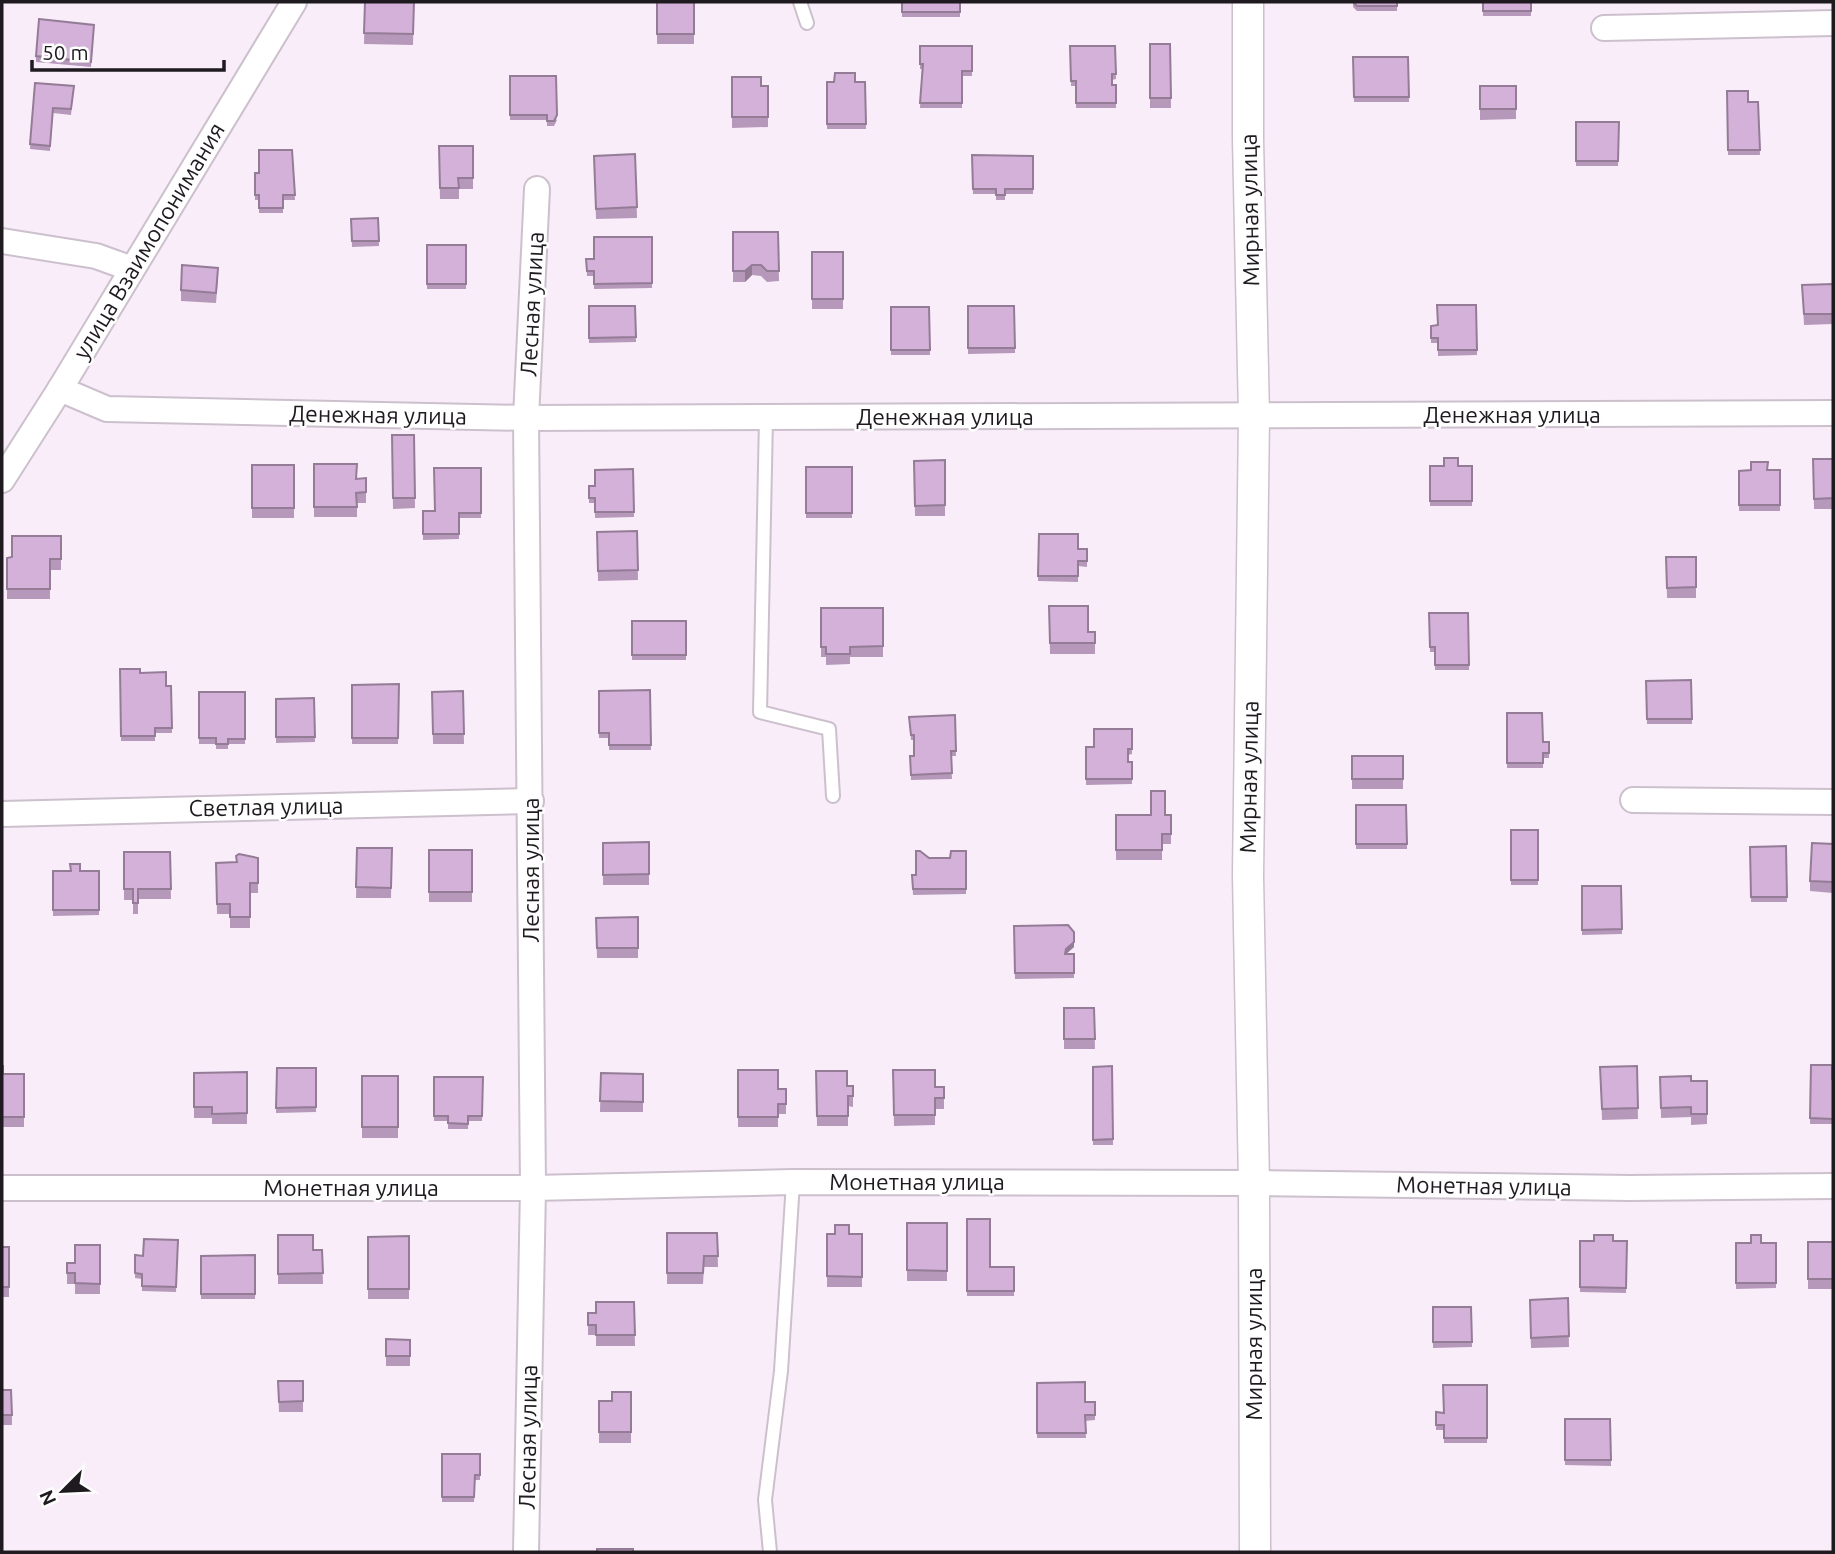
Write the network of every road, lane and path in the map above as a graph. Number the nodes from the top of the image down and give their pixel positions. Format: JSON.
{"nodes":[{"id":1,"x":294,"y":2,"type":"edge"},
{"id":2,"x":800,"y":2,"type":"edge"},
{"id":3,"x":1248,"y":2,"type":"edge"},
{"id":4,"x":807,"y":23,"type":"dead end"},
{"id":5,"x":1833,"y":23,"type":"edge"},
{"id":6,"x":1604,"y":28,"type":"dead end"},
{"id":7,"x":537,"y":189,"type":"dead end"},
{"id":8,"x":2,"y":241,"type":"edge"},
{"id":9,"x":132,"y":269,"type":"junction"},
{"id":10,"x":60,"y":389,"type":"junction"},
{"id":11,"x":1833,"y":413,"type":"edge"},
{"id":12,"x":1254,"y":417,"type":"junction"},
{"id":13,"x":526,"y":418,"type":"junction"},
{"id":14,"x":766,"y":418,"type":"junction"},
{"id":15,"x":2,"y":480,"type":"edge"},
{"id":16,"x":833,"y":796,"type":"dead end"},
{"id":17,"x":1633,"y":800,"type":"dead end"},
{"id":18,"x":531,"y":801,"type":"junction"},
{"id":19,"x":1833,"y":802,"type":"edge"},
{"id":20,"x":2,"y":814,"type":"edge"},
{"id":21,"x":793,"y":1182,"type":"junction"},
{"id":22,"x":1254,"y":1183,"type":"junction"},
{"id":23,"x":1833,"y":1186,"type":"edge"},
{"id":24,"x":2,"y":1188,"type":"edge"},
{"id":25,"x":533,"y":1188,"type":"junction"},
{"id":26,"x":526,"y":1552,"type":"edge"},
{"id":27,"x":770,"y":1552,"type":"edge"},
{"id":28,"x":1255,"y":1552,"type":"edge"}],
"edges":[{"from":1,"to":9,"type":"street","name":"улица Взаимопонимания"},
{"from":2,"to":4,"type":"lane"},
{"from":3,"to":12,"type":"street","name":"Мирная улица"},
{"from":5,"to":6,"type":"street"},
{"from":7,"to":13,"type":"street","name":"Лесная улица"},
{"from":8,"to":9,"type":"street"},
{"from":9,"to":10,"type":"street","name":"улица Взаимопонимания"},
{"from":10,"to":13,"type":"street","name":"Денежная улица"},
{"from":10,"to":15,"type":"street","name":"улица Взаимопонимания"},
{"from":11,"to":12,"type":"street","name":"Денежная улица"},
{"from":12,"to":14,"type":"street","name":"Денежная улица"},
{"from":12,"to":22,"type":"street","name":"Мирная улица"},
{"from":13,"to":14,"type":"street","name":"Денежная улица"},
{"from":13,"to":18,"type":"street","name":"Лесная улица"},
{"from":14,"to":16,"type":"lane"},
{"from":17,"to":19,"type":"street"},
{"from":18,"to":20,"type":"street","name":"Светлая улица"},
{"from":18,"to":25,"type":"street","name":"Лесная улица"},
{"from":21,"to":22,"type":"street","name":"Монетная улица"},
{"from":21,"to":25,"type":"street","name":"Монетная улица"},
{"from":21,"to":27,"type":"lane"},
{"from":22,"to":23,"type":"street","name":"Монетная улица"},
{"from":22,"to":28,"type":"street","name":"Мирная улица"},
{"from":24,"to":25,"type":"street","name":"Монетная улица"},
{"from":25,"to":26,"type":"street","name":"Лесная улица"}]}
